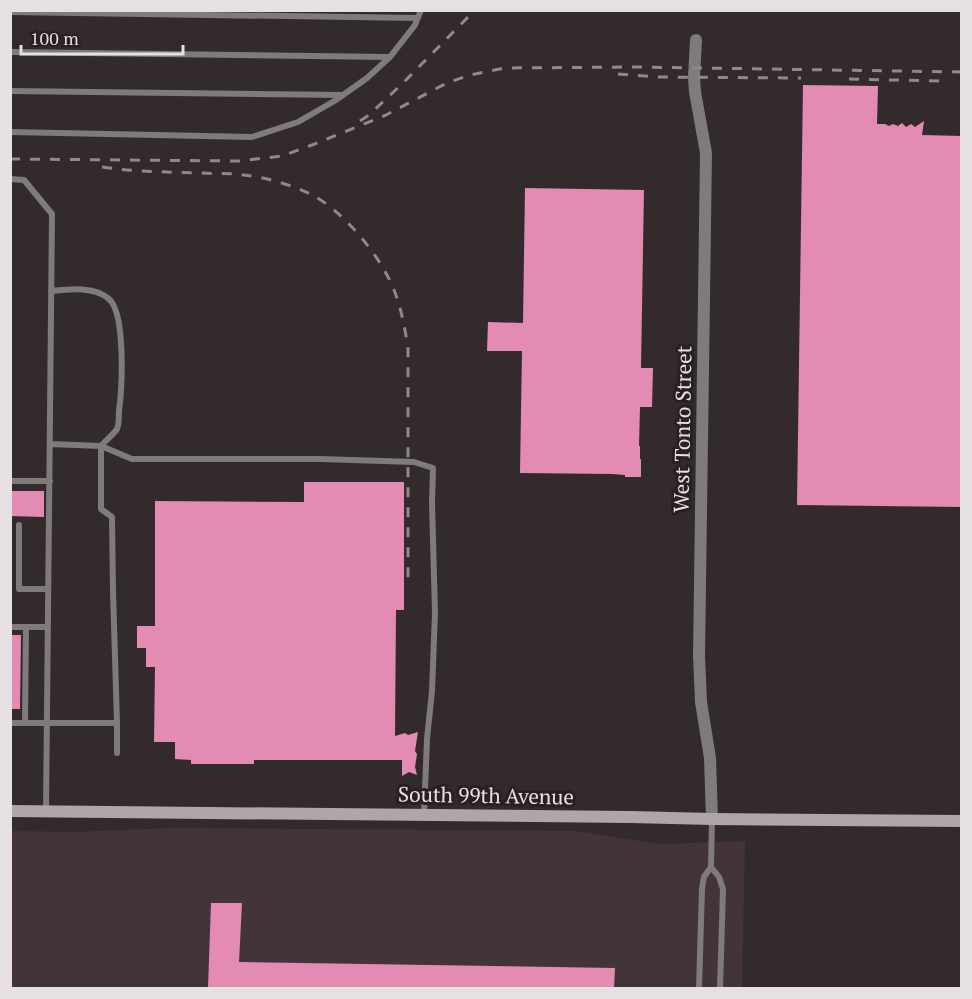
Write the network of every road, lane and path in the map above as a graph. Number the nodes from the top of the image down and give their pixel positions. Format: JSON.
{"nodes":[{"id":1,"x":421,"y":10,"type":"edge"},
{"id":2,"x":10,"y":12,"type":"edge"},
{"id":3,"x":417,"y":18,"type":"junction"},
{"id":4,"x":696,"y":40,"type":"dead end"},
{"id":5,"x":10,"y":52,"type":"edge"},
{"id":6,"x":390,"y":57,"type":"junction"},
{"id":7,"x":10,"y":91,"type":"edge"},
{"id":8,"x":344,"y":95,"type":"junction"},
{"id":9,"x":10,"y":132,"type":"edge"},
{"id":10,"x":10,"y":179,"type":"edge"},
{"id":11,"x":51,"y":291,"type":"junction"},
{"id":12,"x":50,"y":444,"type":"junction"},
{"id":13,"x":101,"y":446,"type":"junction"},
{"id":14,"x":10,"y":481,"type":"edge"},
{"id":15,"x":50,"y":481,"type":"junction"},
{"id":16,"x":19,"y":525,"type":"dead end"},
{"id":17,"x":48,"y":589,"type":"junction"},
{"id":18,"x":10,"y":627,"type":"edge"},
{"id":19,"x":26,"y":627,"type":"junction"},
{"id":20,"x":48,"y":627,"type":"junction"},
{"id":21,"x":10,"y":723,"type":"edge"},
{"id":22,"x":25,"y":723,"type":"junction"},
{"id":23,"x":47,"y":723,"type":"junction"},
{"id":24,"x":117,"y":723,"type":"junction"},
{"id":25,"x":117,"y":753,"type":"dead end"},
{"id":26,"x":10,"y":811,"type":"edge"},
{"id":27,"x":46,"y":811,"type":"junction"},
{"id":28,"x":424,"y":815,"type":"junction"},
{"id":29,"x":712,"y":819,"type":"junction"},
{"id":30,"x":962,"y":821,"type":"edge"},
{"id":31,"x":711,"y":867,"type":"junction"},
{"id":32,"x":699,"y":988,"type":"edge"},
{"id":33,"x":720,"y":988,"type":"edge"}],
"edges":[{"from":1,"to":3,"type":"lane"},
{"from":2,"to":3,"type":"lane"},
{"from":3,"to":6,"type":"lane"},
{"from":4,"to":29,"type":"street","name":"West Tonto Street"},
{"from":5,"to":6,"type":"lane"},
{"from":6,"to":8,"type":"lane"},
{"from":7,"to":8,"type":"lane"},
{"from":8,"to":9,"type":"lane"},
{"from":10,"to":11,"type":"lane"},
{"from":11,"to":12,"type":"lane"},
{"from":11,"to":13,"type":"lane"},
{"from":12,"to":13,"type":"lane"},
{"from":12,"to":15,"type":"lane"},
{"from":13,"to":24,"type":"lane"},
{"from":13,"to":28,"type":"lane"},
{"from":14,"to":15,"type":"lane"},
{"from":15,"to":17,"type":"lane"},
{"from":16,"to":17,"type":"lane"},
{"from":17,"to":20,"type":"lane"},
{"from":18,"to":19,"type":"lane"},
{"from":19,"to":20,"type":"lane"},
{"from":19,"to":22,"type":"lane"},
{"from":20,"to":23,"type":"lane"},
{"from":21,"to":22,"type":"lane"},
{"from":22,"to":23,"type":"lane"},
{"from":23,"to":24,"type":"lane"},
{"from":23,"to":27,"type":"lane"},
{"from":24,"to":25,"type":"lane"},
{"from":26,"to":27,"type":"main road","name":"South 99th Avenue"},
{"from":27,"to":28,"type":"main road","name":"South 99th Avenue"},
{"from":28,"to":29,"type":"main road","name":"South 99th Avenue"},
{"from":29,"to":30,"type":"main road","name":"South 99th Avenue"},
{"from":29,"to":31,"type":"lane"},
{"from":31,"to":32,"type":"lane"},
{"from":31,"to":33,"type":"lane"}]}
